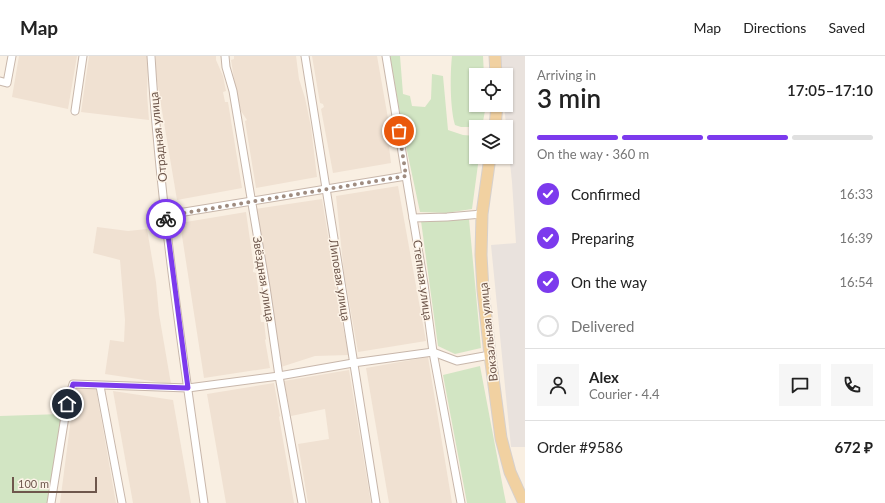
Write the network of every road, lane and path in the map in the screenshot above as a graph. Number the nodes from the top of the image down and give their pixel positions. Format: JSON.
{"nodes":[{"id":1,"x":12,"y":56,"type":"edge"},
{"id":2,"x":83,"y":56,"type":"edge"},
{"id":3,"x":151,"y":56,"type":"edge"},
{"id":4,"x":225,"y":56,"type":"edge"},
{"id":5,"x":305,"y":56,"type":"edge"},
{"id":6,"x":386,"y":56,"type":"edge"},
{"id":7,"x":495,"y":56,"type":"edge"},
{"id":8,"x":496,"y":68,"type":"edge"},
{"id":9,"x":4,"y":82,"type":"edge"},
{"id":10,"x":74,"y":111,"type":"dead end"},
{"id":11,"x":489,"y":164,"type":"edge"},
{"id":12,"x":406,"y":176,"type":"junction"},
{"id":13,"x":326,"y":190,"type":"junction"},
{"id":14,"x":250,"y":202,"type":"junction"},
{"id":15,"x":482,"y":214,"type":"junction"},
{"id":16,"x":166,"y":216,"type":"junction"},
{"id":17,"x":413,"y":218,"type":"junction"},
{"id":18,"x":433,"y":352,"type":"junction"},
{"id":19,"x":490,"y":355,"type":"junction"},
{"id":20,"x":353,"y":362,"type":"junction"},
{"id":21,"x":279,"y":376,"type":"junction"},
{"id":22,"x":100,"y":386,"type":"junction"},
{"id":23,"x":188,"y":388,"type":"junction"},
{"id":24,"x":51,"y":503,"type":"edge"},
{"id":25,"x":122,"y":503,"type":"edge"},
{"id":26,"x":204,"y":503,"type":"edge"},
{"id":27,"x":302,"y":503,"type":"edge"},
{"id":28,"x":376,"y":503,"type":"edge"},
{"id":29,"x":461,"y":503,"type":"edge"},
{"id":30,"x":524,"y":503,"type":"edge"}],
"edges":[{"from":1,"to":9,"type":"street"},
{"from":2,"to":10,"type":"street"},
{"from":3,"to":16,"type":"street","name":"Отрадная улица"},
{"from":4,"to":14,"type":"street","name":"Звёздная улица"},
{"from":5,"to":13,"type":"street","name":"Липовая улица"},
{"from":6,"to":12,"type":"street","name":"Степная улица"},
{"from":7,"to":8,"type":"main road"},
{"from":11,"to":15,"type":"main road","name":"Вокзальная улица"},
{"from":12,"to":13,"type":"street"},
{"from":12,"to":17,"type":"street","name":"Степная улица"},
{"from":13,"to":14,"type":"street"},
{"from":13,"to":20,"type":"street","name":"Липовая улица"},
{"from":14,"to":16,"type":"street"},
{"from":14,"to":21,"type":"street","name":"Звёздная улица"},
{"from":15,"to":17,"type":"street"},
{"from":15,"to":19,"type":"main road","name":"Вокзальная улица"},
{"from":16,"to":23,"type":"street","name":"Отрадная улица"},
{"from":17,"to":18,"type":"street","name":"Степная улица"},
{"from":18,"to":19,"type":"street"},
{"from":18,"to":20,"type":"street"},
{"from":18,"to":29,"type":"street","name":"Степная улица"},
{"from":19,"to":30,"type":"main road","name":"Вокзальная улица"},
{"from":20,"to":21,"type":"street"},
{"from":20,"to":28,"type":"street","name":"Липовая улица"},
{"from":21,"to":23,"type":"street"},
{"from":21,"to":27,"type":"street","name":"Звёздная улица"},
{"from":22,"to":23,"type":"street"},
{"from":22,"to":24,"type":"street"},
{"from":22,"to":25,"type":"street"},
{"from":23,"to":26,"type":"street","name":"Отрадная улица"}]}
